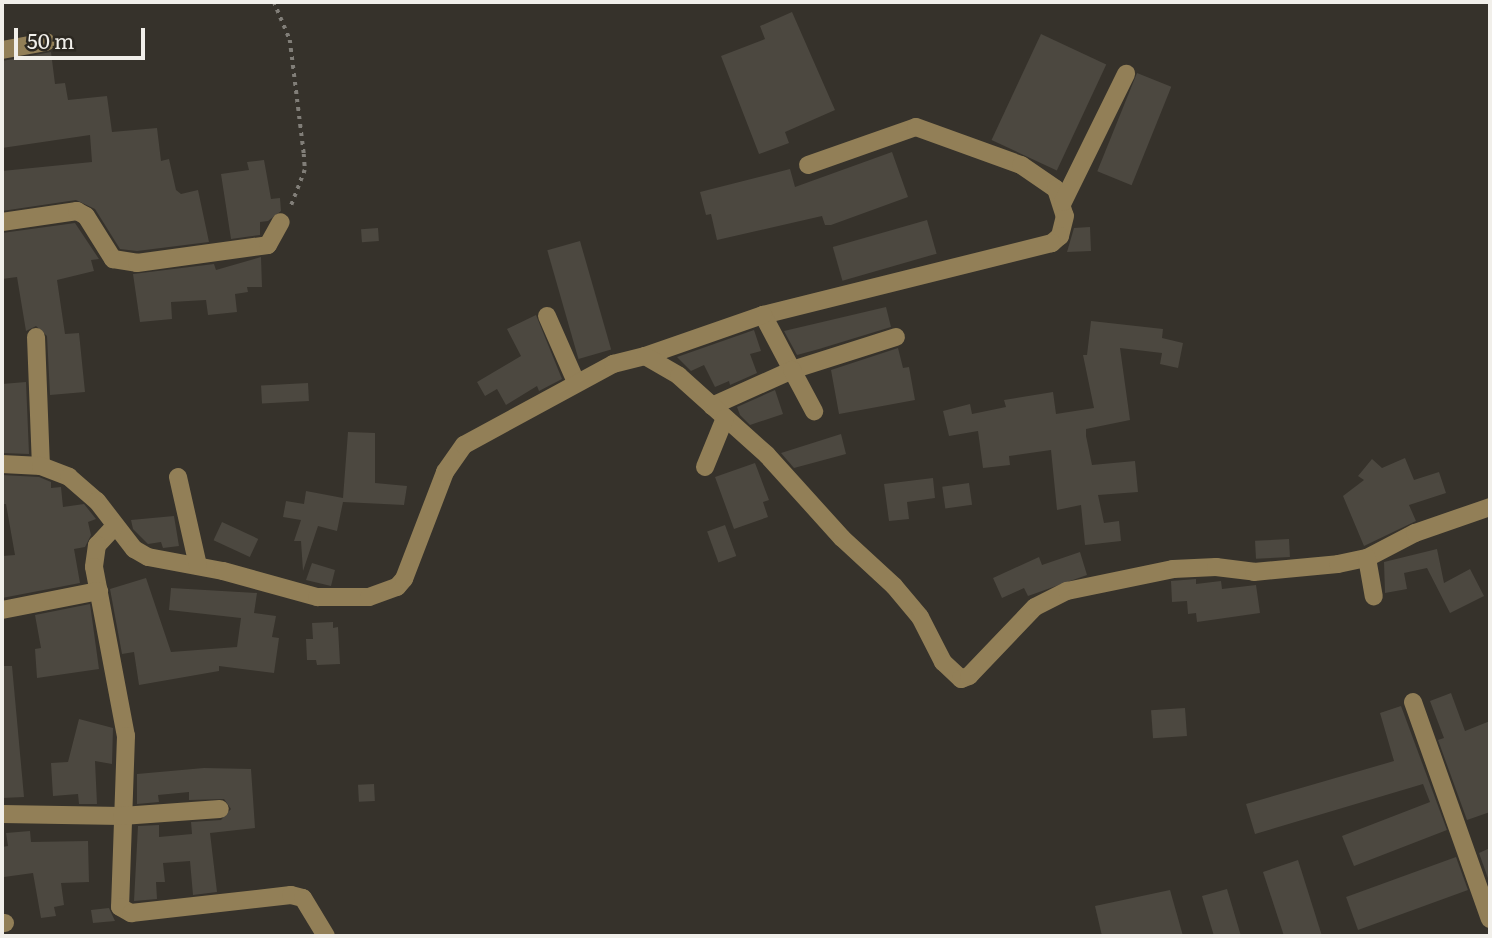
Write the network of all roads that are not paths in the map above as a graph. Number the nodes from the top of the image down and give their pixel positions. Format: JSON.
{"nodes":[{"id":1,"x":46,"y":42,"type":"dead end"},
{"id":2,"x":2,"y":50,"type":"edge"},
{"id":3,"x":1126,"y":75,"type":"dead end"},
{"id":4,"x":808,"y":166,"type":"dead end"},
{"id":5,"x":1063,"y":202,"type":"junction"},
{"id":6,"x":2,"y":222,"type":"edge"},
{"id":7,"x":281,"y":222,"type":"road end"},
{"id":8,"x":764,"y":315,"type":"junction"},
{"id":9,"x":547,"y":316,"type":"dead end"},
{"id":10,"x":36,"y":337,"type":"dead end"},
{"id":11,"x":896,"y":337,"type":"dead end"},
{"id":12,"x":645,"y":356,"type":"junction"},
{"id":13,"x":792,"y":370,"type":"junction"},
{"id":14,"x":576,"y":382,"type":"junction"},
{"id":15,"x":814,"y":411,"type":"dead end"},
{"id":16,"x":719,"y":412,"type":"junction"},
{"id":17,"x":2,"y":464,"type":"edge"},
{"id":18,"x":41,"y":466,"type":"junction"},
{"id":19,"x":705,"y":467,"type":"dead end"},
{"id":20,"x":178,"y":477,"type":"dead end"},
{"id":21,"x":1490,"y":507,"type":"edge"},
{"id":22,"x":114,"y":527,"type":"junction"},
{"id":23,"x":1367,"y":558,"type":"junction"},
{"id":24,"x":198,"y":566,"type":"junction"},
{"id":25,"x":99,"y":591,"type":"junction"},
{"id":26,"x":1374,"y":596,"type":"dead end"},
{"id":27,"x":2,"y":610,"type":"edge"},
{"id":28,"x":1413,"y":702,"type":"dead end"},
{"id":29,"x":220,"y":809,"type":"dead end"},
{"id":30,"x":2,"y":814,"type":"edge"},
{"id":31,"x":121,"y":816,"type":"junction"},
{"id":32,"x":1490,"y":919,"type":"edge"},
{"id":33,"x":326,"y":936,"type":"edge"}],
"edges":[{"from":1,"to":2,"type":"street"},
{"from":3,"to":5,"type":"street"},
{"from":4,"to":5,"type":"street"},
{"from":5,"to":8,"type":"street"},
{"from":6,"to":7,"type":"street"},
{"from":8,"to":12,"type":"street"},
{"from":8,"to":13,"type":"street"},
{"from":9,"to":14,"type":"street"},
{"from":10,"to":18,"type":"street"},
{"from":11,"to":13,"type":"street"},
{"from":12,"to":14,"type":"street"},
{"from":12,"to":16,"type":"street"},
{"from":13,"to":15,"type":"street"},
{"from":13,"to":16,"type":"street"},
{"from":14,"to":24,"type":"street"},
{"from":16,"to":19,"type":"street"},
{"from":16,"to":23,"type":"street"},
{"from":17,"to":18,"type":"street"},
{"from":18,"to":22,"type":"street"},
{"from":20,"to":24,"type":"street"},
{"from":21,"to":23,"type":"street"},
{"from":22,"to":24,"type":"street"},
{"from":22,"to":25,"type":"street"},
{"from":23,"to":26,"type":"street"},
{"from":25,"to":27,"type":"street"},
{"from":25,"to":31,"type":"street"},
{"from":28,"to":32,"type":"street"},
{"from":29,"to":31,"type":"street"},
{"from":30,"to":31,"type":"street"},
{"from":31,"to":33,"type":"street"}]}
